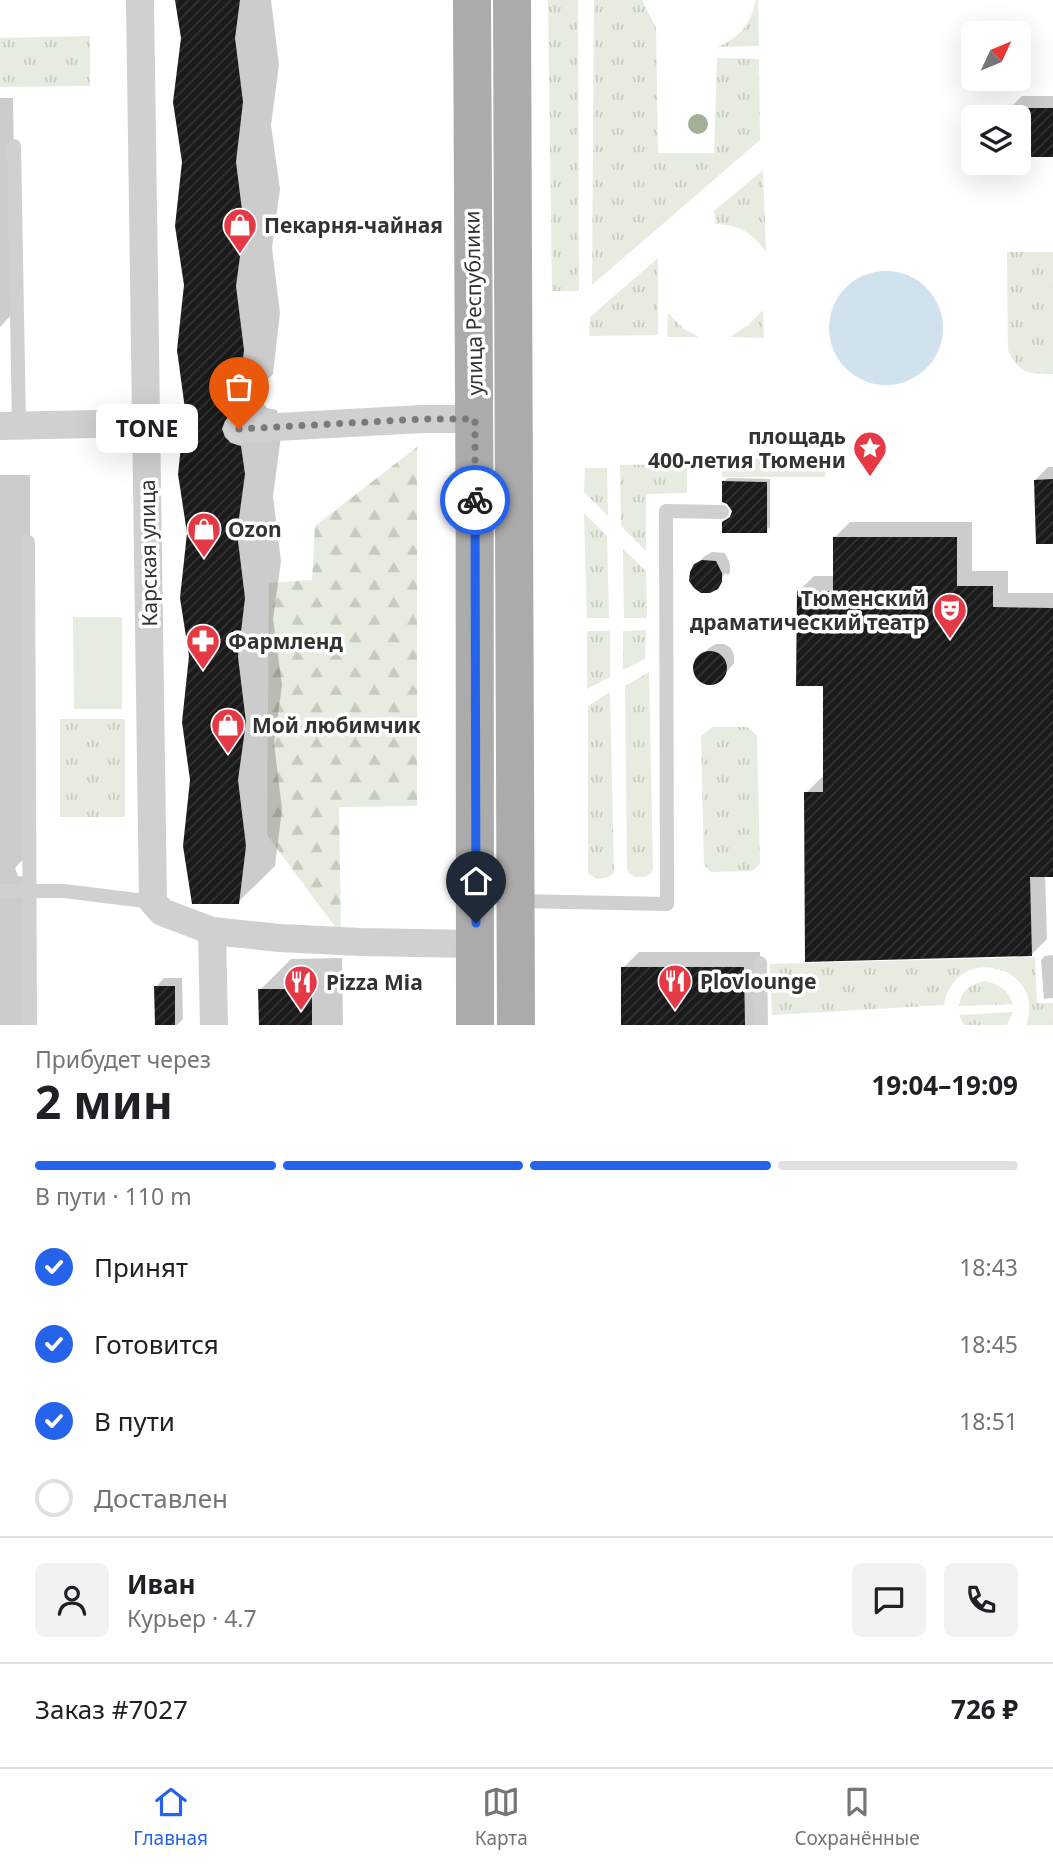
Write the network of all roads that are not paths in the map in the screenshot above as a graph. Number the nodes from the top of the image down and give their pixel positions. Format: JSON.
{"nodes":[{"id":1,"x":140,"y":0,"type":"edge"},
{"id":2,"x":472,"y":0,"type":"edge"},
{"id":3,"x":512,"y":0,"type":"edge"},
{"id":4,"x":13,"y":146,"type":"dead end"},
{"id":5,"x":475,"y":419,"type":"junction"},
{"id":6,"x":146,"y":423,"type":"junction"},
{"id":7,"x":10,"y":426,"type":"edge"},
{"id":8,"x":239,"y":429,"type":"dead end"},
{"id":9,"x":722,"y":512,"type":"dead end"},
{"id":10,"x":28,"y":542,"type":"dead end"},
{"id":11,"x":29,"y":890,"type":"junction"},
{"id":12,"x":0,"y":891,"type":"edge"},
{"id":13,"x":516,"y":901,"type":"junction"},
{"id":14,"x":153,"y":902,"type":"junction"},
{"id":15,"x":212,"y":931,"type":"junction"},
{"id":16,"x":476,"y":944,"type":"junction"},
{"id":17,"x":760,"y":963,"type":"dead end"},
{"id":18,"x":30,"y":1025,"type":"edge"},
{"id":19,"x":214,"y":1025,"type":"edge"},
{"id":20,"x":475,"y":1025,"type":"edge"},
{"id":21,"x":516,"y":1025,"type":"edge"},
{"id":22,"x":761,"y":1025,"type":"edge"}],
"edges":[{"from":1,"to":6,"type":"street","name":"Карская улица"},
{"from":2,"to":5,"type":"main road","name":"улица Республики"},
{"from":3,"to":13,"type":"main road","name":"улица Республики"},
{"from":4,"to":7,"type":"lane"},
{"from":5,"to":8,"type":"street"},
{"from":5,"to":16,"type":"main road","name":"улица Республики"},
{"from":6,"to":7,"type":"street"},
{"from":6,"to":14,"type":"street","name":"Карская улица"},
{"from":9,"to":13,"type":"lane"},
{"from":10,"to":11,"type":"lane"},
{"from":11,"to":12,"type":"lane"},
{"from":11,"to":14,"type":"lane"},
{"from":11,"to":18,"type":"lane"},
{"from":13,"to":21,"type":"main road","name":"улица Республики"},
{"from":14,"to":15,"type":"street"},
{"from":15,"to":16,"type":"street"},
{"from":15,"to":19,"type":"street"},
{"from":16,"to":20,"type":"main road","name":"улица Республики"},
{"from":17,"to":22,"type":"lane"}]}
